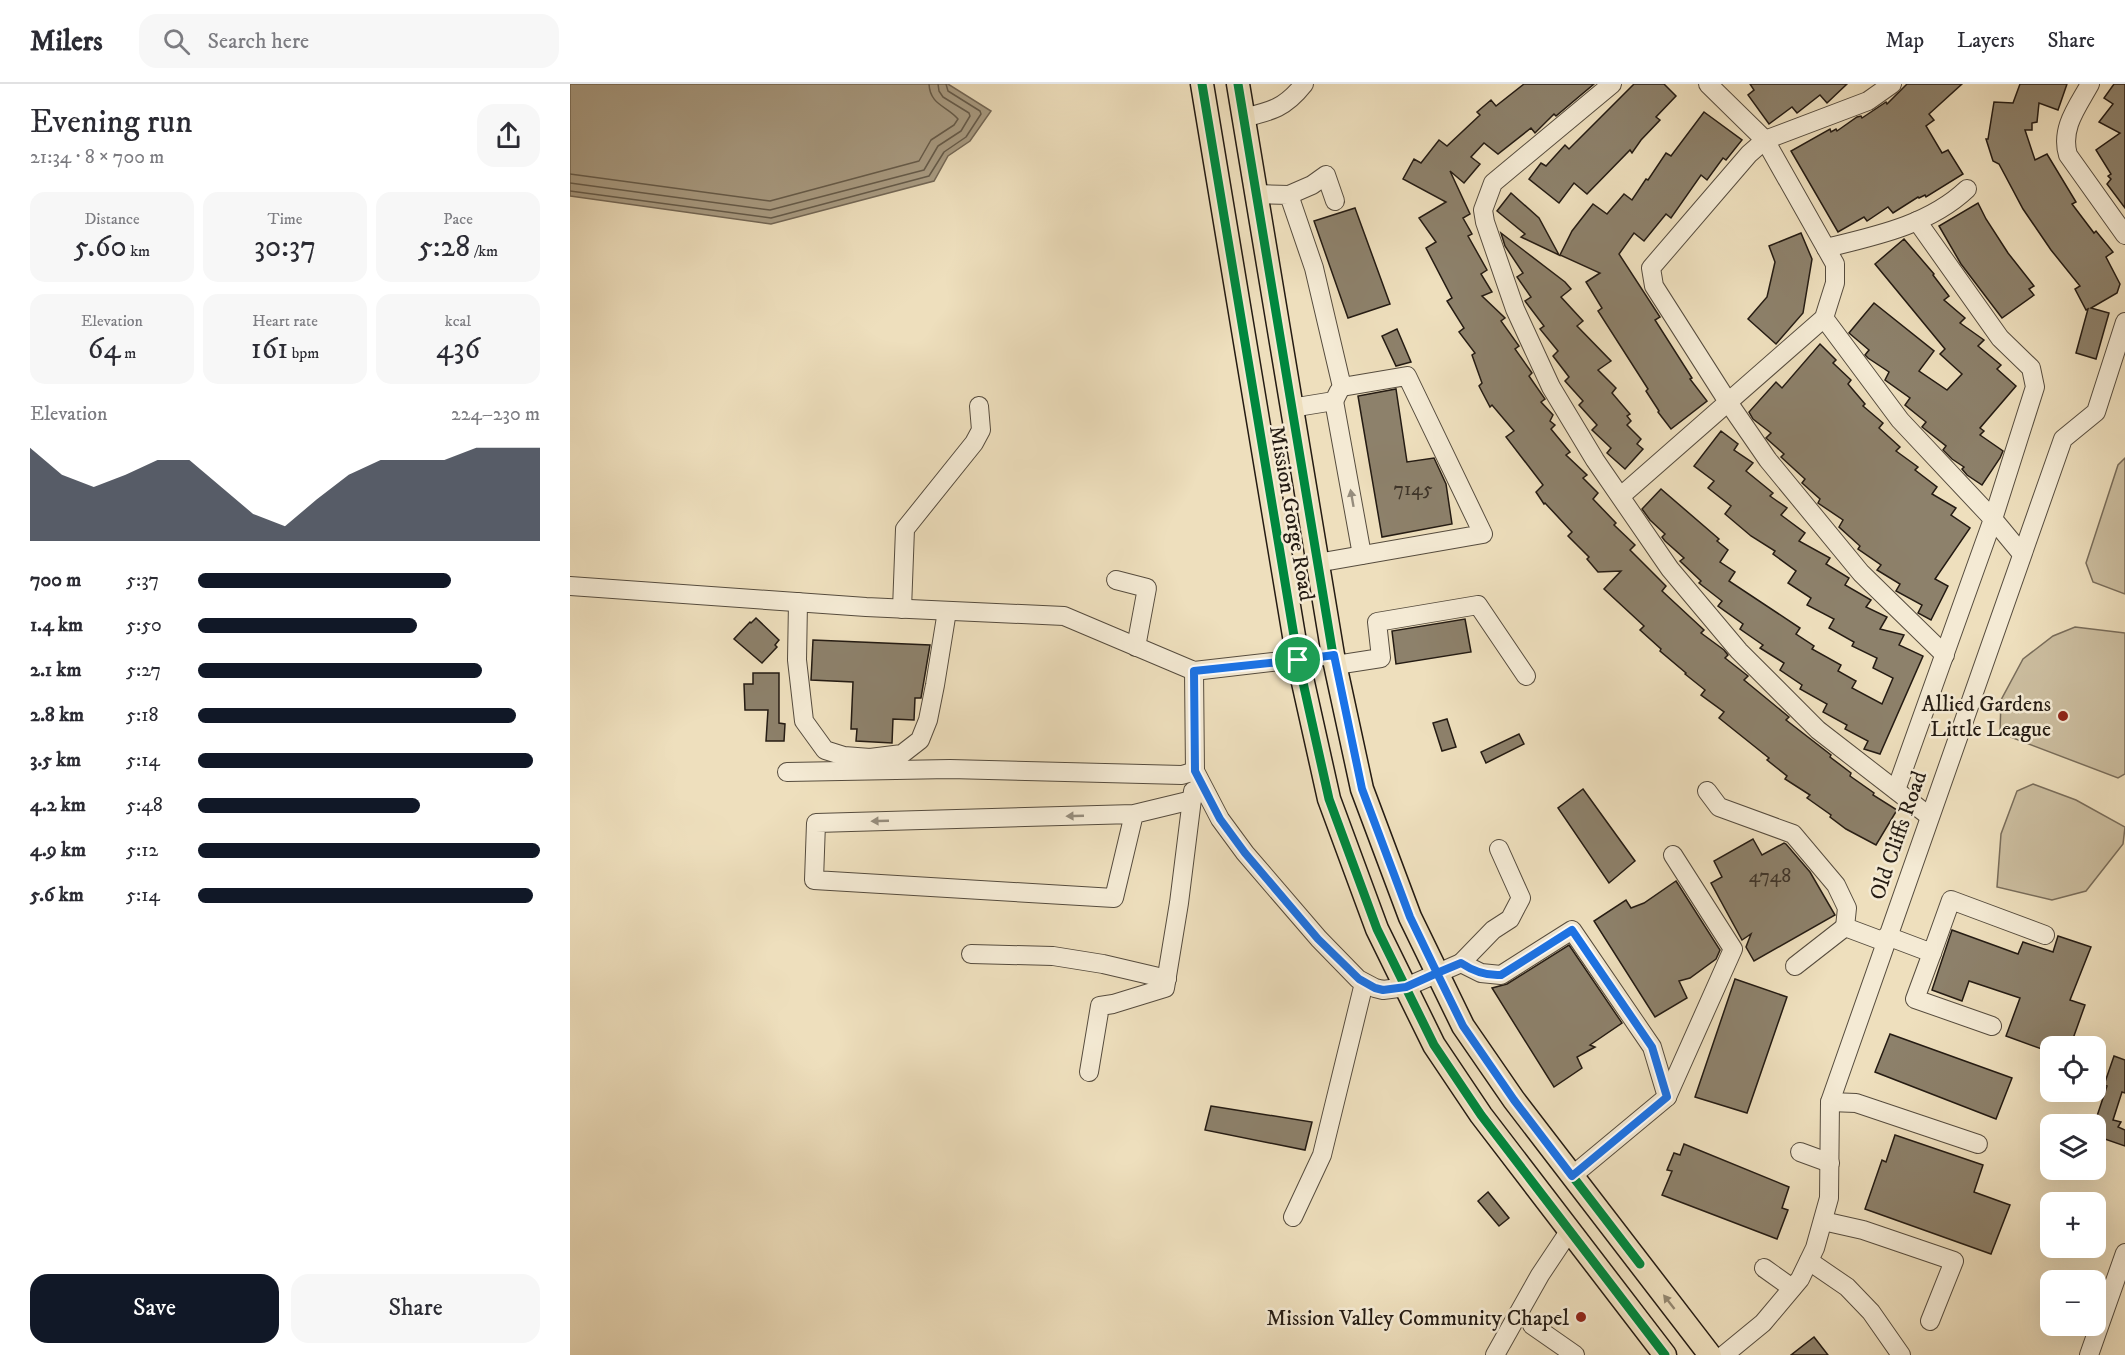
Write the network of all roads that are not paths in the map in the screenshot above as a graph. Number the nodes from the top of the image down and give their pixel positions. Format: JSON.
{"nodes":[{"id":1,"x":1203,"y":84,"type":"edge"},
{"id":2,"x":1238,"y":84,"type":"edge"},
{"id":3,"x":1304,"y":84,"type":"edge"},
{"id":4,"x":1612,"y":84,"type":"edge"},
{"id":5,"x":1708,"y":84,"type":"edge"},
{"id":6,"x":1892,"y":84,"type":"edge"},
{"id":7,"x":2090,"y":84,"type":"edge"},
{"id":8,"x":1243,"y":118,"type":"junction"},
{"id":9,"x":1765,"y":140,"type":"junction"},
{"id":10,"x":1967,"y":189,"type":"dead end"},
{"id":11,"x":1256,"y":194,"type":"junction"},
{"id":12,"x":1288,"y":195,"type":"junction"},
{"id":13,"x":1335,"y":201,"type":"dead end"},
{"id":14,"x":1917,"y":221,"type":"junction"},
{"id":15,"x":2125,"y":235,"type":"edge"},
{"id":16,"x":1826,"y":248,"type":"junction"},
{"id":17,"x":1824,"y":318,"type":"junction"},
{"id":18,"x":2125,"y":322,"type":"edge"},
{"id":19,"x":2118,"y":368,"type":"edge"},
{"id":20,"x":1338,"y":394,"type":"junction"},
{"id":21,"x":1728,"y":402,"type":"junction"},
{"id":22,"x":979,"y":406,"type":"dead end"},
{"id":23,"x":1291,"y":408,"type":"junction"},
{"id":24,"x":1621,"y":496,"type":"junction"},
{"id":25,"x":1993,"y":519,"type":"junction"},
{"id":26,"x":2022,"y":554,"type":"junction"},
{"id":27,"x":1362,"y":555,"type":"junction"},
{"id":28,"x":1317,"y":563,"type":"junction"},
{"id":29,"x":1116,"y":580,"type":"dead end"},
{"id":30,"x":570,"y":586,"type":"edge"},
{"id":31,"x":798,"y":602,"type":"junction"},
{"id":32,"x":902,"y":609,"type":"junction"},
{"id":33,"x":947,"y":611,"type":"junction"},
{"id":34,"x":1136,"y":647,"type":"junction"},
{"id":35,"x":1945,"y":655,"type":"junction"},
{"id":36,"x":1298,"y":660,"type":"junction"},
{"id":37,"x":1335,"y":660,"type":"junction"},
{"id":38,"x":1194,"y":671,"type":"junction"},
{"id":39,"x":1526,"y":676,"type":"dead end"},
{"id":40,"x":1195,"y":771,"type":"junction"},
{"id":41,"x":787,"y":772,"type":"dead end"},
{"id":42,"x":1896,"y":790,"type":"junction"},
{"id":43,"x":1707,"y":791,"type":"dead end"},
{"id":44,"x":1192,"y":800,"type":"junction"},
{"id":45,"x":1134,"y":814,"type":"junction"},
{"id":46,"x":1929,"y":816,"type":"junction"},
{"id":47,"x":1499,"y":849,"type":"dead end"},
{"id":48,"x":1673,"y":855,"type":"dead end"},
{"id":49,"x":1845,"y":927,"type":"junction"},
{"id":50,"x":2045,"y":935,"type":"dead end"},
{"id":51,"x":1886,"y":939,"type":"junction"},
{"id":52,"x":1932,"y":952,"type":"junction"},
{"id":53,"x":971,"y":954,"type":"dead end"},
{"id":54,"x":1461,"y":963,"type":"junction"},
{"id":55,"x":1795,"y":966,"type":"dead end"},
{"id":56,"x":1437,"y":973,"type":"junction"},
{"id":57,"x":1167,"y":979,"type":"junction"},
{"id":58,"x":1365,"y":982,"type":"junction"},
{"id":59,"x":1406,"y":987,"type":"junction"},
{"id":60,"x":1992,"y":1026,"type":"dead end"},
{"id":61,"x":1089,"y":1072,"type":"dead end"},
{"id":62,"x":1667,"y":1097,"type":"junction"},
{"id":63,"x":1830,"y":1102,"type":"junction"},
{"id":64,"x":1978,"y":1144,"type":"dead end"},
{"id":65,"x":1800,"y":1152,"type":"dead end"},
{"id":66,"x":1830,"y":1163,"type":"junction"},
{"id":67,"x":1572,"y":1176,"type":"junction"},
{"id":68,"x":1293,"y":1217,"type":"dead end"},
{"id":69,"x":1822,"y":1221,"type":"junction"},
{"id":70,"x":1570,"y":1230,"type":"junction"},
{"id":71,"x":2125,"y":1253,"type":"edge"},
{"id":72,"x":1809,"y":1261,"type":"junction"},
{"id":73,"x":1764,"y":1268,"type":"dead end"},
{"id":74,"x":1792,"y":1288,"type":"junction"},
{"id":75,"x":1930,"y":1321,"type":"dead end"},
{"id":76,"x":1533,"y":1325,"type":"dead end"},
{"id":77,"x":1495,"y":1355,"type":"edge"},
{"id":78,"x":1575,"y":1355,"type":"edge"},
{"id":79,"x":1665,"y":1355,"type":"edge"},
{"id":80,"x":1710,"y":1355,"type":"edge"},
{"id":81,"x":1724,"y":1355,"type":"edge"},
{"id":82,"x":1901,"y":1355,"type":"edge"},
{"id":83,"x":2090,"y":1355,"type":"edge"}],
"edges":[{"from":1,"to":36,"type":"main road","name":"Mission Gorge Road"},
{"from":2,"to":8,"type":"main road","name":"Mission Gorge Road"},
{"from":3,"to":8,"type":"street"},
{"from":4,"to":24,"type":"street"},
{"from":5,"to":9,"type":"street"},
{"from":6,"to":9,"type":"street"},
{"from":7,"to":15,"type":"street"},
{"from":8,"to":11,"type":"main road","name":"Mission Gorge Road"},
{"from":9,"to":16,"type":"street"},
{"from":9,"to":21,"type":"street"},
{"from":10,"to":14,"type":"street"},
{"from":11,"to":12,"type":"street"},
{"from":11,"to":23,"type":"main road","name":"Mission Gorge Road"},
{"from":12,"to":13,"type":"street"},
{"from":12,"to":20,"type":"street"},
{"from":14,"to":16,"type":"street"},
{"from":14,"to":25,"type":"street"},
{"from":16,"to":17,"type":"street"},
{"from":17,"to":21,"type":"street"},
{"from":17,"to":25,"type":"street"},
{"from":18,"to":19,"type":"street","name":"Old Cliffs Road"},
{"from":19,"to":26,"type":"street","name":"Old Cliffs Road"},
{"from":20,"to":23,"type":"street"},
{"from":27,"to":20,"type":"street","one_way":true},
{"from":20,"to":27,"type":"street"},
{"from":21,"to":24,"type":"street"},
{"from":21,"to":35,"type":"street"},
{"from":22,"to":32,"type":"street"},
{"from":23,"to":28,"type":"main road","name":"Mission Gorge Road"},
{"from":24,"to":42,"type":"street"},
{"from":25,"to":26,"type":"street"},
{"from":25,"to":35,"type":"street"},
{"from":26,"to":46,"type":"street","name":"Old Cliffs Road"},
{"from":27,"to":28,"type":"street"},
{"from":28,"to":37,"type":"main road","name":"Mission Gorge Road"},
{"from":29,"to":34,"type":"street"},
{"from":30,"to":31,"type":"street"},
{"from":31,"to":32,"type":"street"},
{"from":31,"to":33,"type":"street"},
{"from":32,"to":33,"type":"street"},
{"from":33,"to":34,"type":"street"},
{"from":34,"to":38,"type":"street"},
{"from":35,"to":42,"type":"street"},
{"from":36,"to":37,"type":"street"},
{"from":36,"to":38,"type":"street"},
{"from":36,"to":59,"type":"main road","name":"Mission Gorge Road"},
{"from":37,"to":39,"type":"street"},
{"from":37,"to":56,"type":"main road","name":"Mission Gorge Road"},
{"from":38,"to":40,"type":"street"},
{"from":40,"to":41,"type":"street"},
{"from":40,"to":44,"type":"street"},
{"from":40,"to":58,"type":"street"},
{"from":42,"to":46,"type":"street"},
{"from":43,"to":49,"type":"street"},
{"from":44,"to":45,"type":"street"},
{"from":44,"to":57,"type":"street"},
{"from":45,"to":45,"type":"street","one_way":true},
{"from":46,"to":51,"type":"street","name":"Old Cliffs Road"},
{"from":47,"to":54,"type":"street"},
{"from":48,"to":62,"type":"street"},
{"from":49,"to":51,"type":"street"},
{"from":49,"to":55,"type":"street"},
{"from":50,"to":52,"type":"street"},
{"from":51,"to":52,"type":"street"},
{"from":51,"to":63,"type":"street","name":"Old Cliffs Road"},
{"from":52,"to":60,"type":"street"},
{"from":53,"to":57,"type":"street"},
{"from":54,"to":56,"type":"street"},
{"from":54,"to":62,"type":"street"},
{"from":56,"to":59,"type":"street"},
{"from":56,"to":67,"type":"main road","name":"Mission Gorge Road"},
{"from":57,"to":61,"type":"street"},
{"from":58,"to":59,"type":"street"},
{"from":58,"to":68,"type":"street"},
{"from":59,"to":70,"type":"main road","name":"Mission Gorge Road"},
{"from":62,"to":67,"type":"street"},
{"from":63,"to":64,"type":"street"},
{"from":63,"to":66,"type":"street","name":"Old Cliffs Road"},
{"from":65,"to":66,"type":"street"},
{"from":66,"to":69,"type":"street","name":"Old Cliffs Road"},
{"from":80,"to":67,"type":"main road","name":"Mission Gorge Road","one_way":true},
{"from":69,"to":72,"type":"street","name":"Old Cliffs Road"},
{"from":69,"to":75,"type":"street"},
{"from":70,"to":77,"type":"street"},
{"from":70,"to":79,"type":"main road","name":"Mission Gorge Road"},
{"from":71,"to":83,"type":"street"},
{"from":72,"to":74,"type":"street","name":"Old Cliffs Road"},
{"from":72,"to":82,"type":"street"},
{"from":73,"to":74,"type":"street"},
{"from":74,"to":81,"type":"street","name":"Old Cliffs Road"},
{"from":76,"to":78,"type":"street"}]}
